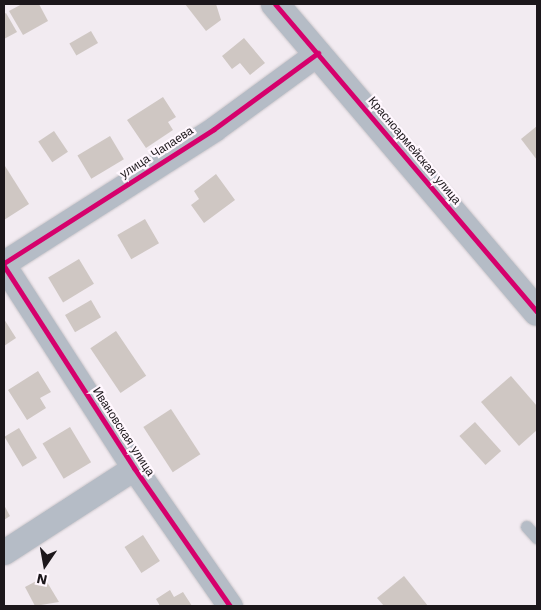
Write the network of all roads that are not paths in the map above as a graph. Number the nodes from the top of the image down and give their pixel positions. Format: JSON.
{"nodes":[{"id":1,"x":274,"y":4,"type":"edge"},
{"id":2,"x":318,"y":53,"type":"junction"},
{"id":3,"x":4,"y":265,"type":"edge"},
{"id":4,"x":537,"y":312,"type":"edge"},
{"id":5,"x":134,"y":468,"type":"junction"},
{"id":6,"x":527,"y":527,"type":"dead end"},
{"id":7,"x":537,"y":538,"type":"edge"},
{"id":8,"x":4,"y":552,"type":"edge"},
{"id":9,"x":230,"y":606,"type":"edge"}],
"edges":[{"from":1,"to":2,"type":"street","name":"Красноармейская улица"},
{"from":2,"to":3,"type":"street","name":"улица Чапаева"},
{"from":2,"to":4,"type":"street","name":"Красноармейская улица"},
{"from":3,"to":5,"type":"street","name":"Ивановская улица"},
{"from":5,"to":8,"type":"street"},
{"from":5,"to":9,"type":"street","name":"Ивановская улица"},
{"from":6,"to":7,"type":"lane"}]}
